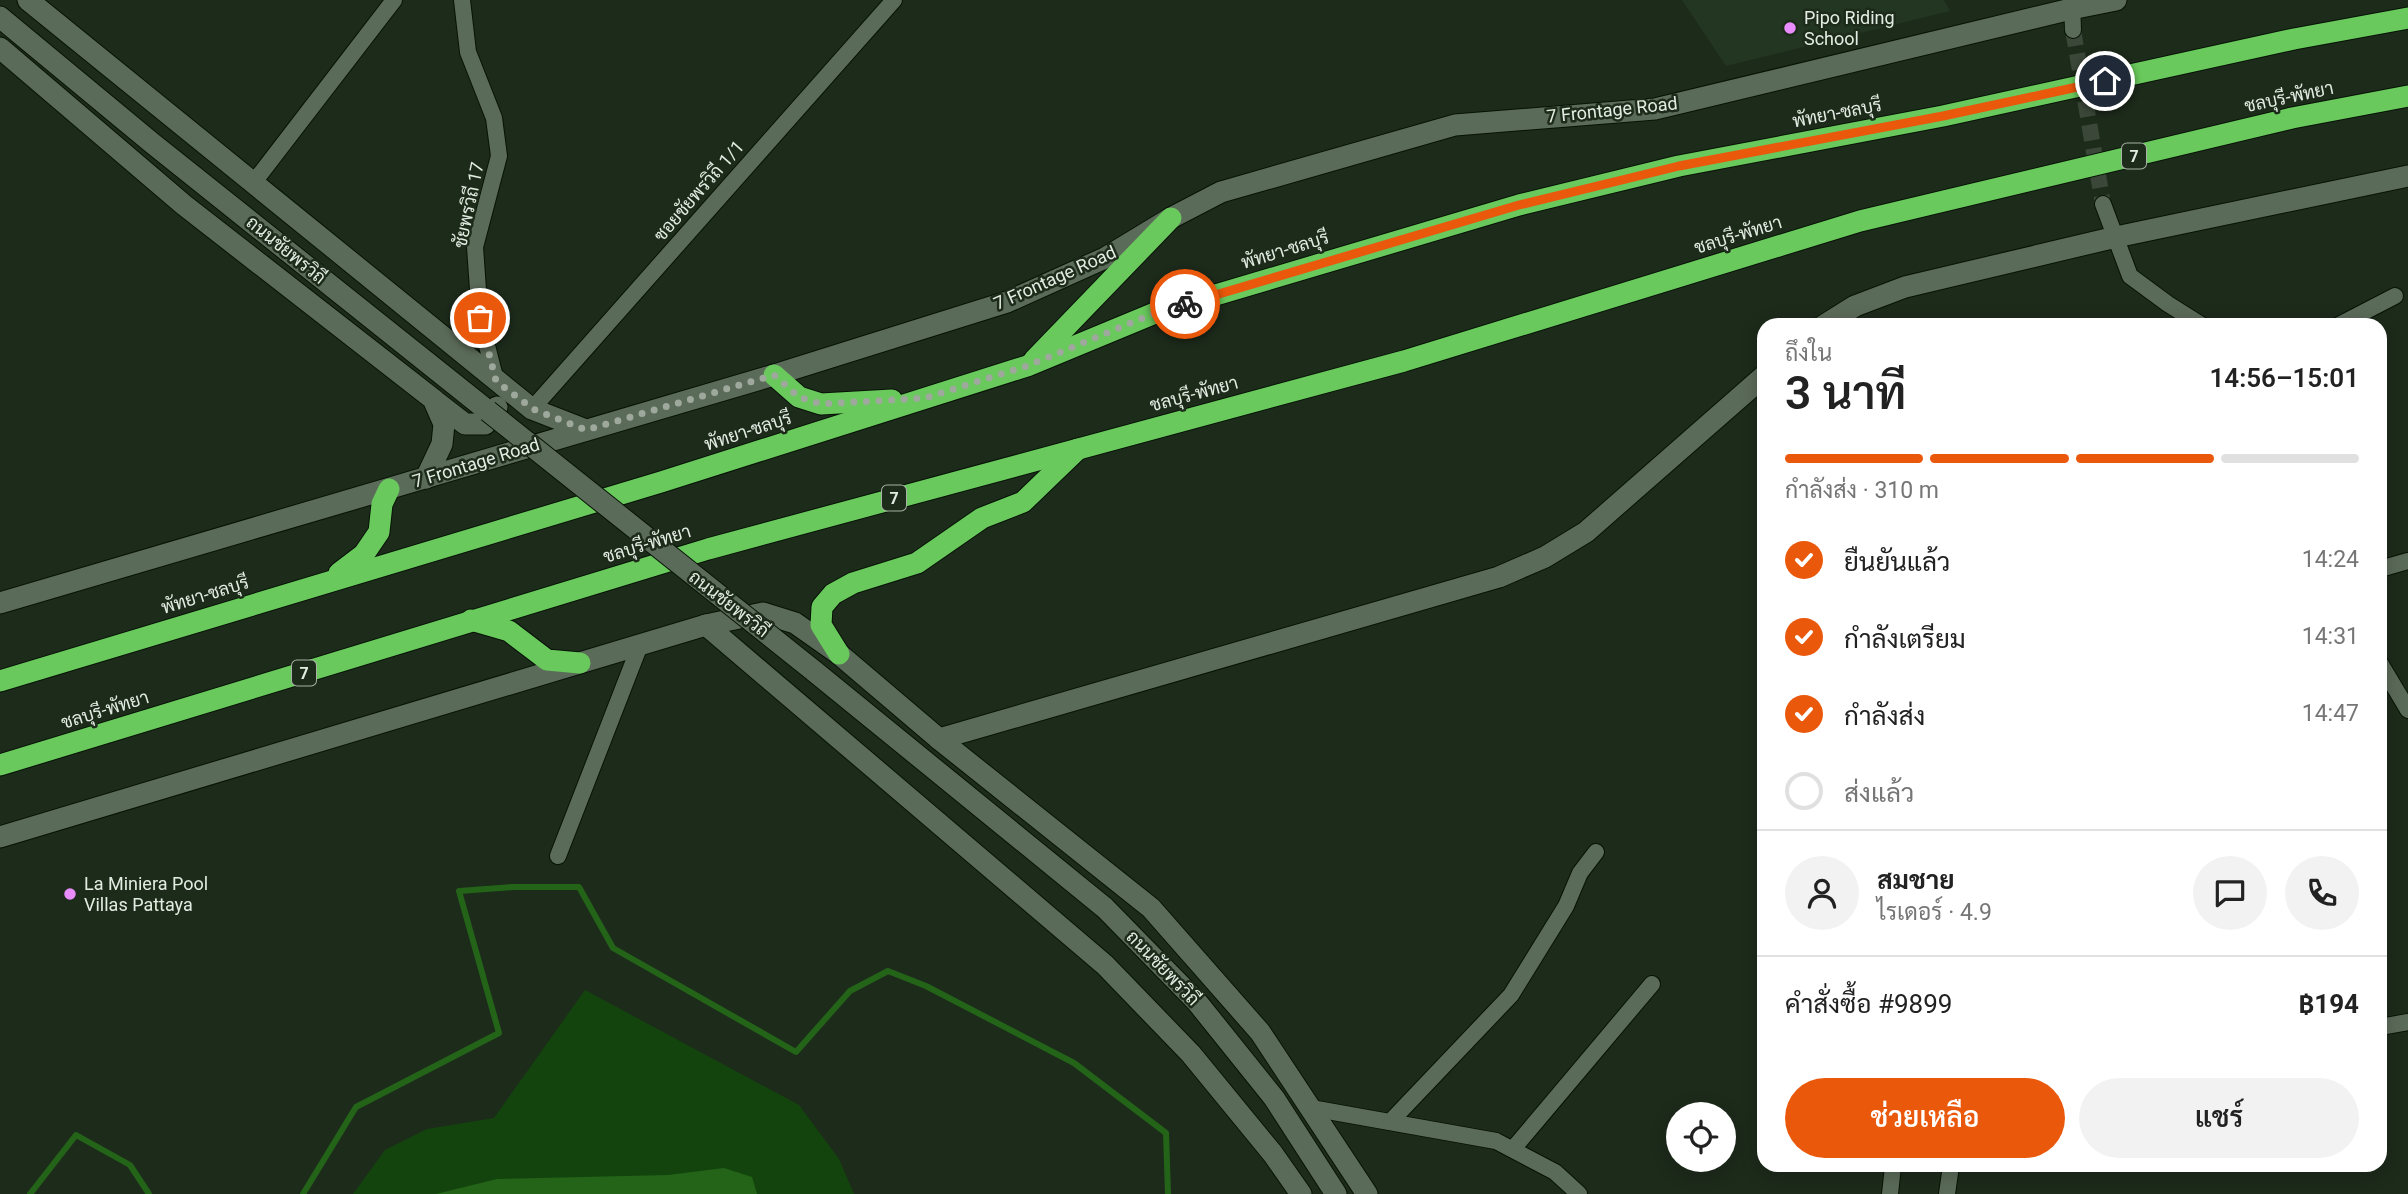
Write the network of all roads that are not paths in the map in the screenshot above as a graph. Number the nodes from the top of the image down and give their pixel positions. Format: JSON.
{"nodes":[{"id":1,"x":28,"y":0,"type":"edge"},
{"id":2,"x":394,"y":0,"type":"edge"},
{"id":3,"x":462,"y":0,"type":"edge"},
{"id":4,"x":894,"y":0,"type":"edge"},
{"id":5,"x":2116,"y":0,"type":"edge"},
{"id":6,"x":2072,"y":13,"type":"edge"},
{"id":7,"x":0,"y":17,"type":"edge"},
{"id":8,"x":2408,"y":18,"type":"edge"},
{"id":9,"x":0,"y":48,"type":"edge"},
{"id":10,"x":2408,"y":96,"type":"edge"},
{"id":11,"x":2408,"y":176,"type":"edge"},
{"id":12,"x":254,"y":181,"type":"junction"},
{"id":13,"x":2103,"y":204,"type":"tunnel mouth"},
{"id":14,"x":1171,"y":218,"type":"junction"},
{"id":15,"x":2116,"y":237,"type":"junction"},
{"id":16,"x":2395,"y":296,"type":"dead end"},
{"id":17,"x":1836,"y":318,"type":"edge"},
{"id":18,"x":2190,"y":318,"type":"edge"},
{"id":19,"x":2352,"y":318,"type":"edge"},
{"id":20,"x":1027,"y":366,"type":"junction"},
{"id":21,"x":774,"y":375,"type":"junction"},
{"id":22,"x":496,"y":381,"type":"junction"},
{"id":23,"x":1757,"y":382,"type":"edge"},
{"id":24,"x":925,"y":398,"type":"junction"},
{"id":25,"x":433,"y":399,"type":"junction"},
{"id":26,"x":533,"y":409,"type":"junction"},
{"id":27,"x":586,"y":430,"type":"junction"},
{"id":28,"x":1080,"y":447,"type":"junction"},
{"id":29,"x":426,"y":478,"type":"junction"},
{"id":30,"x":389,"y":489,"type":"junction"},
{"id":31,"x":2408,"y":561,"type":"edge"},
{"id":32,"x":2387,"y":567,"type":"edge"},
{"id":33,"x":329,"y":581,"type":"junction"},
{"id":34,"x":0,"y":603,"type":"edge"},
{"id":35,"x":471,"y":620,"type":"junction"},
{"id":36,"x":706,"y":625,"type":"junction"},
{"id":37,"x":640,"y":645,"type":"junction"},
{"id":38,"x":839,"y":654,"type":"junction"},
{"id":39,"x":580,"y":663,"type":"junction"},
{"id":40,"x":2387,"y":675,"type":"edge"},
{"id":41,"x":0,"y":681,"type":"edge"},
{"id":42,"x":2408,"y":710,"type":"edge"},
{"id":43,"x":939,"y":739,"type":"junction"},
{"id":44,"x":0,"y":765,"type":"edge"},
{"id":45,"x":0,"y":836,"type":"edge"},
{"id":46,"x":1596,"y":852,"type":"dead end"},
{"id":47,"x":558,"y":856,"type":"dead end"},
{"id":48,"x":1652,"y":984,"type":"dead end"},
{"id":49,"x":2408,"y":1022,"type":"edge"},
{"id":50,"x":2387,"y":1026,"type":"edge"},
{"id":51,"x":1311,"y":1108,"type":"junction"},
{"id":52,"x":1391,"y":1121,"type":"junction"},
{"id":53,"x":1513,"y":1149,"type":"junction"},
{"id":54,"x":1892,"y":1172,"type":"edge"},
{"id":55,"x":1950,"y":1172,"type":"edge"},
{"id":56,"x":1301,"y":1194,"type":"edge"},
{"id":57,"x":1336,"y":1194,"type":"edge"},
{"id":58,"x":1367,"y":1194,"type":"edge"},
{"id":59,"x":1579,"y":1194,"type":"edge"},
{"id":60,"x":1890,"y":1194,"type":"edge"},
{"id":61,"x":1948,"y":1194,"type":"edge"}],
"edges":[{"from":1,"to":12,"type":"main road","name":"ถนนชัยพรวิถี"},
{"from":2,"to":12,"type":"street"},
{"from":3,"to":22,"type":"street","name":"ชัยพรวิถี 17"},
{"from":4,"to":26,"type":"street","name":"ซอยชัยพรวิถี 1/1"},
{"from":5,"to":6,"type":"main road","name":"7 Frontage Road"},
{"from":6,"to":14,"type":"main road","name":"7 Frontage Road"},
{"from":7,"to":57,"type":"main road","name":"ถนนชัยพรวิถี","bridge":true},
{"from":8,"to":20,"type":"highway","name":"พัทยา-ชลบุรี"},
{"from":9,"to":25,"type":"main road","name":"ถนนชัยพรวิถี"},
{"from":10,"to":28,"type":"highway","name":"ชลบุรี-พัทยา","number":"7"},
{"from":11,"to":15,"type":"main road"},
{"from":12,"to":22,"type":"main road","name":"ถนนชัยพรวิถี"},
{"from":13,"to":15,"type":"street"},
{"from":14,"to":20,"type":"highway"},
{"from":14,"to":21,"type":"main road","name":"7 Frontage Road"},
{"from":15,"to":17,"type":"main road"},
{"from":15,"to":18,"type":"street"},
{"from":16,"to":19,"type":"street"},
{"from":20,"to":24,"type":"highway","name":"พัทยา-ชลบุรี"},
{"from":21,"to":24,"type":"highway"},
{"from":21,"to":27,"type":"main road","name":"7 Frontage Road"},
{"from":22,"to":25,"type":"main road","name":"ถนนชัยพรวิถี"},
{"from":22,"to":26,"type":"main road","name":"ถนนชัยพรวิถี"},
{"from":23,"to":43,"type":"main road"},
{"from":24,"to":33,"type":"highway","name":"พัทยา-ชลบุรี"},
{"from":25,"to":29,"type":"main road"},
{"from":26,"to":27,"type":"main road","name":"ถนนชัยพรวิถี"},
{"from":27,"to":29,"type":"main road","name":"7 Frontage Road"},
{"from":28,"to":35,"type":"highway","name":"ชลบุรี-พัทยา","number":"7"},
{"from":28,"to":38,"type":"highway"},
{"from":29,"to":30,"type":"main road","name":"7 Frontage Road"},
{"from":30,"to":33,"type":"highway"},
{"from":30,"to":34,"type":"main road","name":"7 Frontage Road"},
{"from":31,"to":32,"type":"street"},
{"from":33,"to":41,"type":"highway","name":"พัทยา-ชลบุรี"},
{"from":35,"to":39,"type":"highway"},
{"from":35,"to":44,"type":"highway","name":"ชลบุรี-พัทยา","number":"7"},
{"from":36,"to":37,"type":"main road"},
{"from":36,"to":38,"type":"main road","name":"ถนนชัยพรวิถี"},
{"from":36,"to":56,"type":"main road","name":"ถนนชัยพรวิถี"},
{"from":37,"to":39,"type":"main road"},
{"from":37,"to":47,"type":"street"},
{"from":38,"to":43,"type":"main road","name":"ถนนชัยพรวิถี"},
{"from":39,"to":45,"type":"main road"},
{"from":40,"to":42,"type":"street"},
{"from":43,"to":51,"type":"main road","name":"ถนนชัยพรวิถี"},
{"from":46,"to":52,"type":"street"},
{"from":48,"to":53,"type":"street"},
{"from":49,"to":50,"type":"street"},
{"from":51,"to":52,"type":"street"},
{"from":51,"to":58,"type":"main road","name":"ถนนชัยพรวิถี"},
{"from":52,"to":53,"type":"street"},
{"from":53,"to":59,"type":"street"},
{"from":54,"to":60,"type":"street"},
{"from":55,"to":61,"type":"street"}]}
